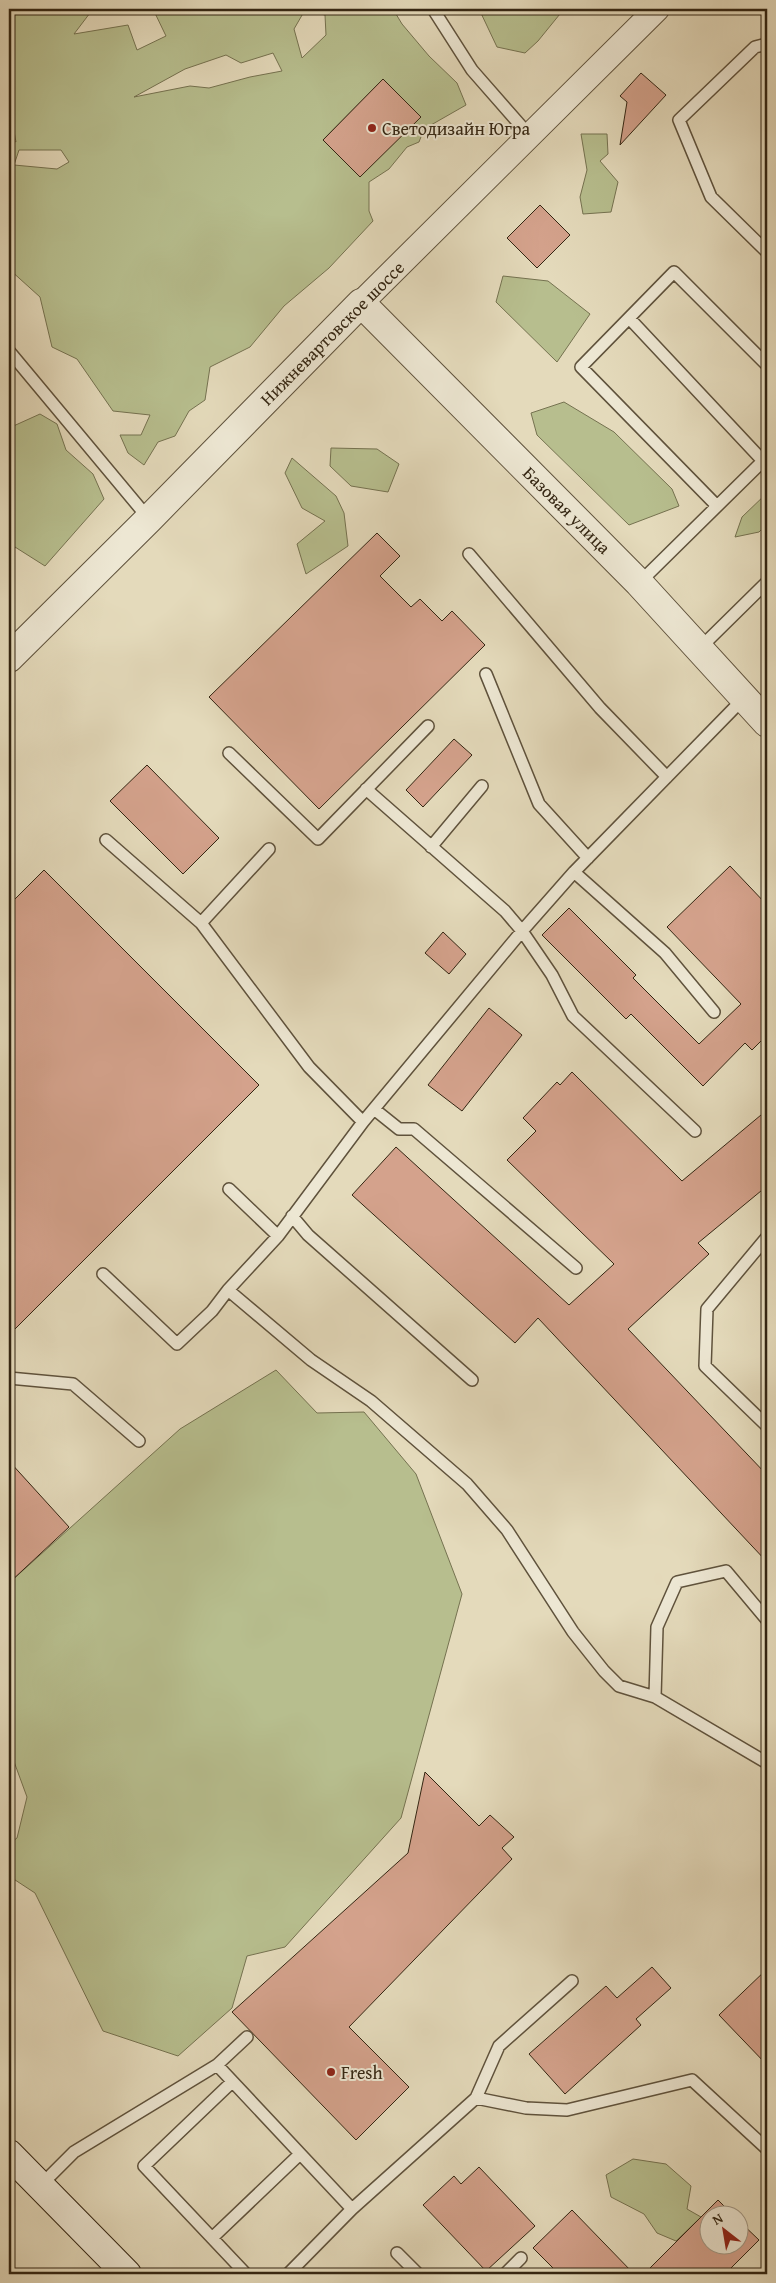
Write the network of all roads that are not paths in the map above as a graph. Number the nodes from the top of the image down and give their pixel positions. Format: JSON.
{"nodes":[{"id":1,"x":433,"y":9,"type":"edge"},
{"id":2,"x":656,"y":9,"type":"edge"},
{"id":3,"x":767,"y":44,"type":"edge"},
{"id":4,"x":529,"y":135,"type":"junction"},
{"id":5,"x":767,"y":252,"type":"edge"},
{"id":6,"x":361,"y":303,"type":"junction"},
{"id":7,"x":629,"y":318,"type":"junction"},
{"id":8,"x":9,"y":351,"type":"edge"},
{"id":9,"x":767,"y":365,"type":"edge"},
{"id":10,"x":765,"y":459,"type":"edge"},
{"id":11,"x":717,"y":506,"type":"junction"},
{"id":12,"x":149,"y":519,"type":"junction"},
{"id":13,"x":469,"y":554,"type":"dead end"},
{"id":14,"x":767,"y":582,"type":"edge"},
{"id":15,"x":639,"y":583,"type":"junction"},
{"id":16,"x":699,"y":649,"type":"junction"},
{"id":17,"x":9,"y":658,"type":"edge"},
{"id":18,"x":486,"y":674,"type":"dead end"},
{"id":19,"x":743,"y":699,"type":"junction"},
{"id":20,"x":767,"y":723,"type":"edge"},
{"id":21,"x":428,"y":726,"type":"dead end"},
{"id":22,"x":229,"y":753,"type":"dead end"},
{"id":23,"x":667,"y":777,"type":"junction"},
{"id":24,"x":482,"y":786,"type":"dead end"},
{"id":25,"x":366,"y":789,"type":"junction"},
{"id":26,"x":106,"y":840,"type":"dead end"},
{"id":27,"x":432,"y":847,"type":"junction"},
{"id":28,"x":269,"y":850,"type":"dead end"},
{"id":29,"x":588,"y":858,"type":"junction"},
{"id":30,"x":574,"y":872,"type":"junction"},
{"id":31,"x":201,"y":923,"type":"junction"},
{"id":32,"x":522,"y":931,"type":"junction"},
{"id":33,"x":714,"y":1012,"type":"dead end"},
{"id":34,"x":374,"y":1109,"type":"junction"},
{"id":35,"x":363,"y":1122,"type":"junction"},
{"id":36,"x":694,"y":1131,"type":"dead end"},
{"id":37,"x":229,"y":1189,"type":"dead end"},
{"id":38,"x":292,"y":1216,"type":"junction"},
{"id":39,"x":278,"y":1236,"type":"junction"},
{"id":40,"x":767,"y":1237,"type":"edge"},
{"id":41,"x":576,"y":1268,"type":"dead end"},
{"id":42,"x":103,"y":1274,"type":"dead end"},
{"id":43,"x":228,"y":1290,"type":"junction"},
{"id":44,"x":9,"y":1378,"type":"edge"},
{"id":45,"x":472,"y":1380,"type":"dead end"},
{"id":46,"x":767,"y":1426,"type":"edge"},
{"id":47,"x":139,"y":1441,"type":"dead end"},
{"id":48,"x":767,"y":1620,"type":"edge"},
{"id":49,"x":655,"y":1697,"type":"junction"},
{"id":50,"x":767,"y":1763,"type":"edge"},
{"id":51,"x":572,"y":1981,"type":"dead end"},
{"id":52,"x":247,"y":2037,"type":"dead end"},
{"id":53,"x":217,"y":2065,"type":"junction"},
{"id":54,"x":232,"y":2082,"type":"junction"},
{"id":55,"x":476,"y":2098,"type":"junction"},
{"id":56,"x":767,"y":2149,"type":"edge"},
{"id":57,"x":9,"y":2154,"type":"edge"},
{"id":58,"x":300,"y":2154,"type":"junction"},
{"id":59,"x":41,"y":2185,"type":"junction"},
{"id":60,"x":352,"y":2209,"type":"junction"},
{"id":61,"x":212,"y":2238,"type":"junction"},
{"id":62,"x":397,"y":2253,"type":"dead end"},
{"id":63,"x":521,"y":2258,"type":"dead end"},
{"id":64,"x":127,"y":2274,"type":"edge"},
{"id":65,"x":246,"y":2274,"type":"edge"},
{"id":66,"x":288,"y":2274,"type":"edge"},
{"id":67,"x":418,"y":2274,"type":"edge"},
{"id":68,"x":505,"y":2274,"type":"edge"}],
"edges":[{"from":1,"to":4,"type":"lane"},
{"from":2,"to":4,"type":"street","name":"Нижневартовское шоссе"},
{"from":3,"to":5,"type":"lane"},
{"from":4,"to":6,"type":"street","name":"Нижневартовское шоссе"},
{"from":6,"to":12,"type":"street","name":"Нижневартовское шоссе"},
{"from":6,"to":15,"type":"street","name":"Базовая улица"},
{"from":7,"to":9,"type":"lane"},
{"from":7,"to":10,"type":"lane"},
{"from":7,"to":11,"type":"lane"},
{"from":8,"to":12,"type":"lane"},
{"from":10,"to":11,"type":"lane"},
{"from":11,"to":15,"type":"lane"},
{"from":12,"to":17,"type":"street","name":"Нижневартовское шоссе"},
{"from":13,"to":23,"type":"lane"},
{"from":14,"to":16,"type":"lane"},
{"from":15,"to":16,"type":"street","name":"Базовая улица"},
{"from":16,"to":19,"type":"street","name":"Базовая улица"},
{"from":18,"to":29,"type":"lane"},
{"from":19,"to":20,"type":"street","name":"Базовая улица"},
{"from":19,"to":23,"type":"lane"},
{"from":21,"to":25,"type":"lane"},
{"from":22,"to":25,"type":"lane"},
{"from":23,"to":29,"type":"lane"},
{"from":24,"to":27,"type":"lane"},
{"from":25,"to":27,"type":"lane"},
{"from":26,"to":31,"type":"lane"},
{"from":27,"to":32,"type":"lane"},
{"from":28,"to":31,"type":"lane"},
{"from":29,"to":30,"type":"lane"},
{"from":30,"to":32,"type":"lane"},
{"from":30,"to":33,"type":"lane"},
{"from":31,"to":35,"type":"lane"},
{"from":32,"to":34,"type":"lane"},
{"from":32,"to":36,"type":"lane"},
{"from":34,"to":35,"type":"lane"},
{"from":34,"to":41,"type":"lane"},
{"from":35,"to":38,"type":"lane"},
{"from":37,"to":39,"type":"lane"},
{"from":38,"to":39,"type":"lane"},
{"from":38,"to":45,"type":"lane"},
{"from":39,"to":43,"type":"lane"},
{"from":40,"to":46,"type":"lane"},
{"from":42,"to":43,"type":"lane"},
{"from":43,"to":49,"type":"lane"},
{"from":44,"to":47,"type":"lane"},
{"from":48,"to":49,"type":"lane"},
{"from":49,"to":50,"type":"lane"},
{"from":51,"to":55,"type":"lane"},
{"from":52,"to":53,"type":"lane"},
{"from":53,"to":54,"type":"lane"},
{"from":53,"to":59,"type":"lane"},
{"from":54,"to":58,"type":"lane"},
{"from":54,"to":61,"type":"lane"},
{"from":55,"to":56,"type":"lane"},
{"from":55,"to":60,"type":"lane"},
{"from":57,"to":59,"type":"street"},
{"from":58,"to":60,"type":"lane"},
{"from":58,"to":61,"type":"lane"},
{"from":59,"to":64,"type":"street"},
{"from":60,"to":66,"type":"lane"},
{"from":61,"to":65,"type":"lane"},
{"from":62,"to":67,"type":"lane"},
{"from":63,"to":68,"type":"lane"}]}
